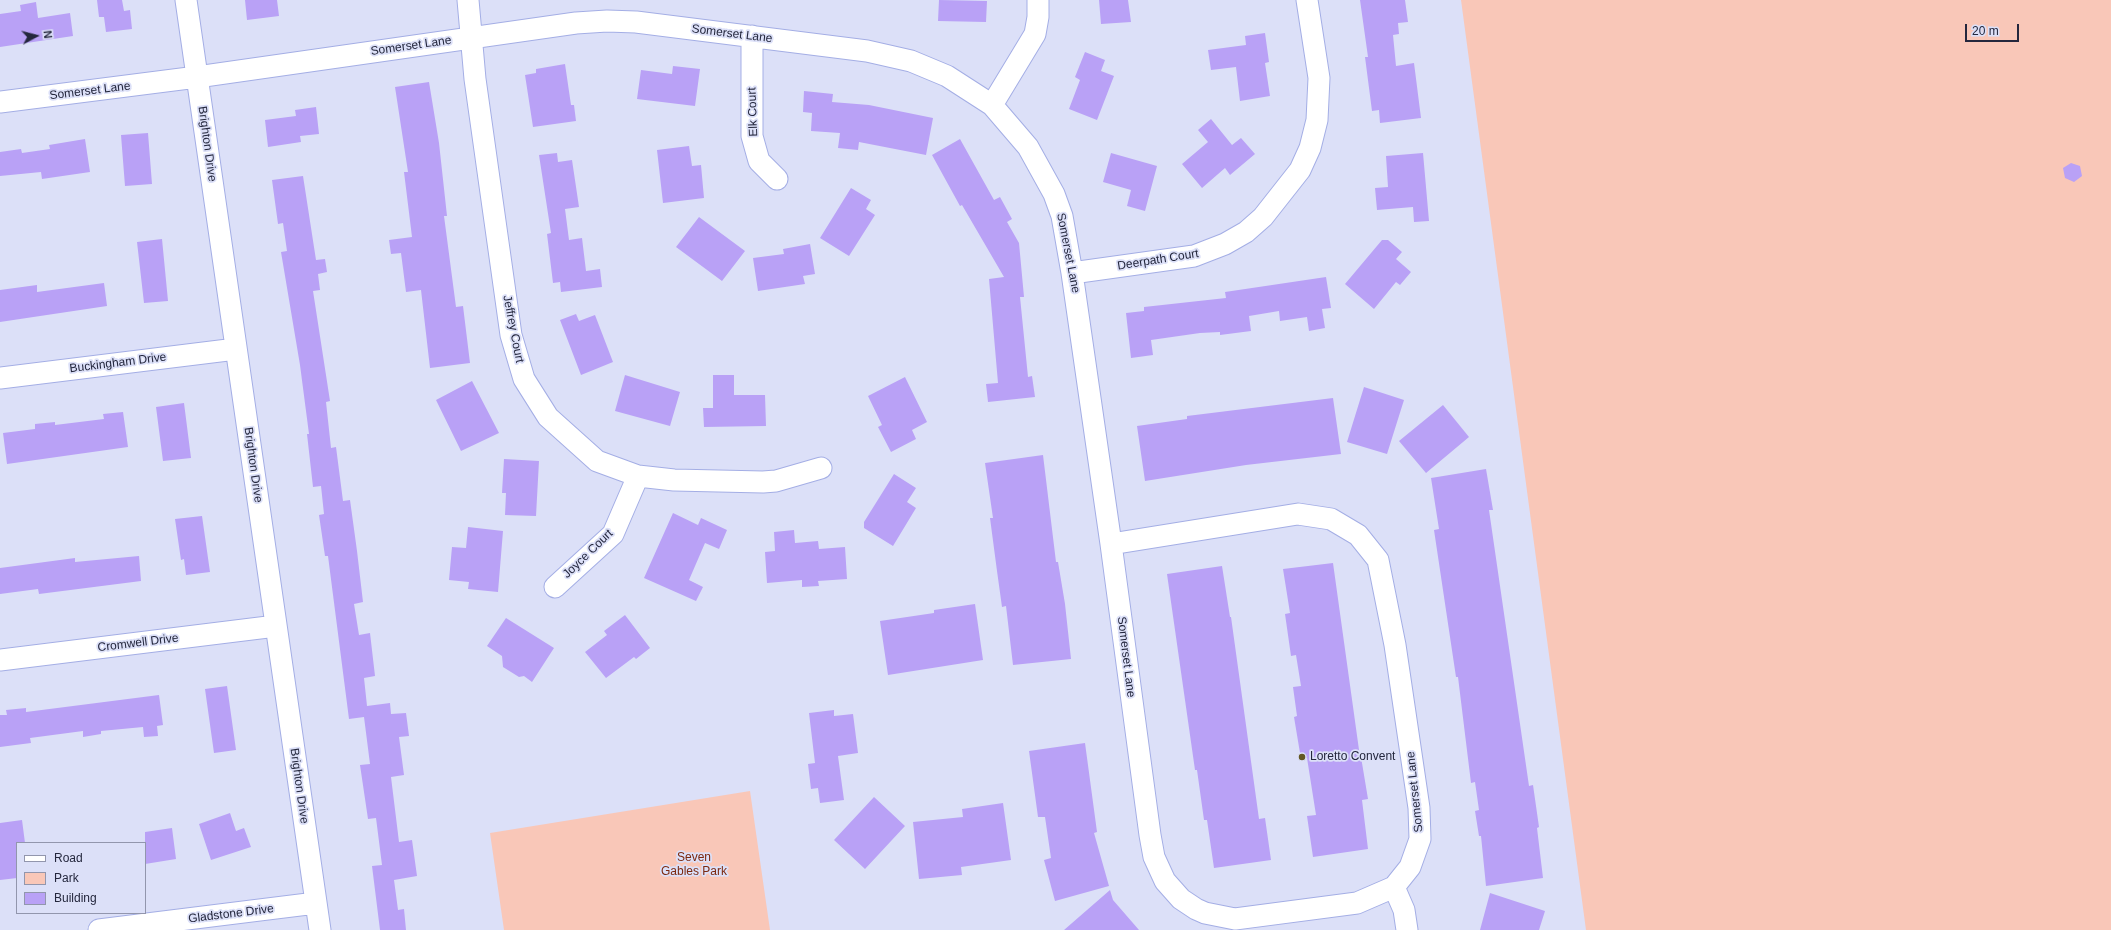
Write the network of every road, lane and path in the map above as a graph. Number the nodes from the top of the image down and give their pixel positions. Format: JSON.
{"nodes":[{"id":1,"x":186,"y":0,"type":"edge"},
{"id":2,"x":468,"y":0,"type":"edge"},
{"id":3,"x":1038,"y":0,"type":"edge"},
{"id":4,"x":1307,"y":0,"type":"edge"},
{"id":5,"x":752,"y":36,"type":"junction"},
{"id":6,"x":471,"y":38,"type":"junction"},
{"id":7,"x":197,"y":77,"type":"junction"},
{"id":8,"x":0,"y":102,"type":"edge"},
{"id":9,"x":992,"y":106,"type":"junction"},
{"id":10,"x":777,"y":179,"type":"dead end"},
{"id":11,"x":1072,"y":273,"type":"junction"},
{"id":12,"x":236,"y":349,"type":"junction"},
{"id":13,"x":0,"y":378,"type":"edge"},
{"id":14,"x":821,"y":468,"type":"dead end"},
{"id":15,"x":638,"y":476,"type":"junction"},
{"id":16,"x":1111,"y":544,"type":"junction"},
{"id":17,"x":555,"y":587,"type":"dead end"},
{"id":18,"x":276,"y":626,"type":"junction"},
{"id":19,"x":0,"y":660,"type":"edge"},
{"id":20,"x":1394,"y":887,"type":"junction"},
{"id":21,"x":316,"y":903,"type":"junction"},
{"id":22,"x":99,"y":930,"type":"edge"},
{"id":23,"x":320,"y":930,"type":"edge"},
{"id":24,"x":1407,"y":930,"type":"edge"}],
"edges":[{"from":1,"to":7,"type":"street","name":"Brighton Drive"},
{"from":2,"to":6,"type":"street","name":"Jeffrey Court"},
{"from":3,"to":9,"type":"street"},
{"from":4,"to":11,"type":"street","name":"Deerpath Court"},
{"from":5,"to":6,"type":"street","name":"Somerset Lane"},
{"from":5,"to":9,"type":"street","name":"Somerset Lane"},
{"from":5,"to":10,"type":"street","name":"Elk Court"},
{"from":6,"to":7,"type":"street","name":"Somerset Lane"},
{"from":6,"to":15,"type":"street","name":"Jeffrey Court"},
{"from":7,"to":8,"type":"street","name":"Somerset Lane"},
{"from":7,"to":12,"type":"street","name":"Brighton Drive"},
{"from":9,"to":11,"type":"street","name":"Somerset Lane"},
{"from":11,"to":16,"type":"street","name":"Somerset Lane"},
{"from":12,"to":13,"type":"street","name":"Buckingham Drive"},
{"from":12,"to":18,"type":"street","name":"Brighton Drive"},
{"from":14,"to":15,"type":"street","name":"Jeffrey Court"},
{"from":15,"to":17,"type":"street","name":"Joyce Court"},
{"from":16,"to":20,"type":"street","name":"Somerset Lane"},
{"from":16,"to":20,"type":"street","name":"Somerset Lane"},
{"from":18,"to":19,"type":"street","name":"Cromwell Drive"},
{"from":18,"to":21,"type":"street","name":"Brighton Drive"},
{"from":20,"to":24,"type":"street"},
{"from":21,"to":22,"type":"street","name":"Gladstone Drive"},
{"from":21,"to":23,"type":"street","name":"Brighton Drive"}]}
